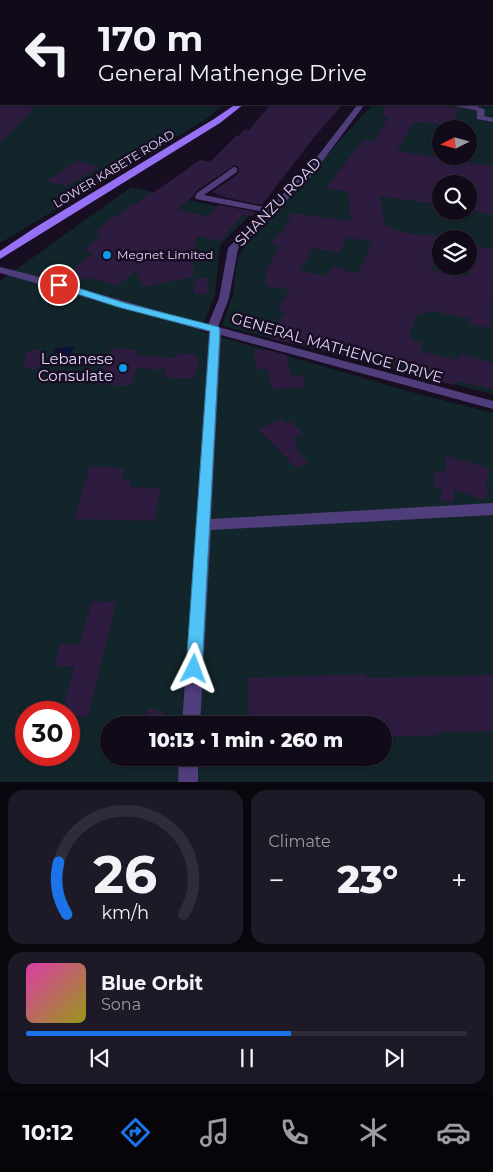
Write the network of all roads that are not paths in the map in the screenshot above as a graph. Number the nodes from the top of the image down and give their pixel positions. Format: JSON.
{"nodes":[{"id":1,"x":239,"y":105,"type":"edge"},
{"id":2,"x":360,"y":105,"type":"edge"},
{"id":3,"x":456,"y":105,"type":"edge"},
{"id":4,"x":493,"y":120,"type":"edge"},
{"id":5,"x":234,"y":170,"type":"dead end"},
{"id":6,"x":272,"y":210,"type":"junction"},
{"id":7,"x":0,"y":256,"type":"edge"},
{"id":8,"x":0,"y":270,"type":"edge"},
{"id":9,"x":212,"y":328,"type":"junction"},
{"id":10,"x":493,"y":405,"type":"edge"},
{"id":11,"x":493,"y":510,"type":"edge"},
{"id":12,"x":203,"y":525,"type":"junction"},
{"id":13,"x":192,"y":716,"type":"edge"},
{"id":14,"x":189,"y":766,"type":"edge"},
{"id":15,"x":188,"y":782,"type":"edge"}],
"edges":[{"from":1,"to":7,"type":"main road","name":"LOWER KABETE ROAD"},
{"from":2,"to":6,"type":"street","name":"SHANZU ROAD"},
{"from":3,"to":4,"type":"street"},
{"from":5,"to":6,"type":"street"},
{"from":6,"to":9,"type":"street","name":"SHANZU ROAD"},
{"from":8,"to":9,"type":"street","name":"GENERAL MATHENGE DRIVE"},
{"from":9,"to":10,"type":"street","name":"GENERAL MATHENGE DRIVE"},
{"from":9,"to":12,"type":"street","name":"SHANZU ROAD"},
{"from":11,"to":12,"type":"street"},
{"from":12,"to":13,"type":"street","name":"SHANZU ROAD"},
{"from":14,"to":15,"type":"street"}]}
